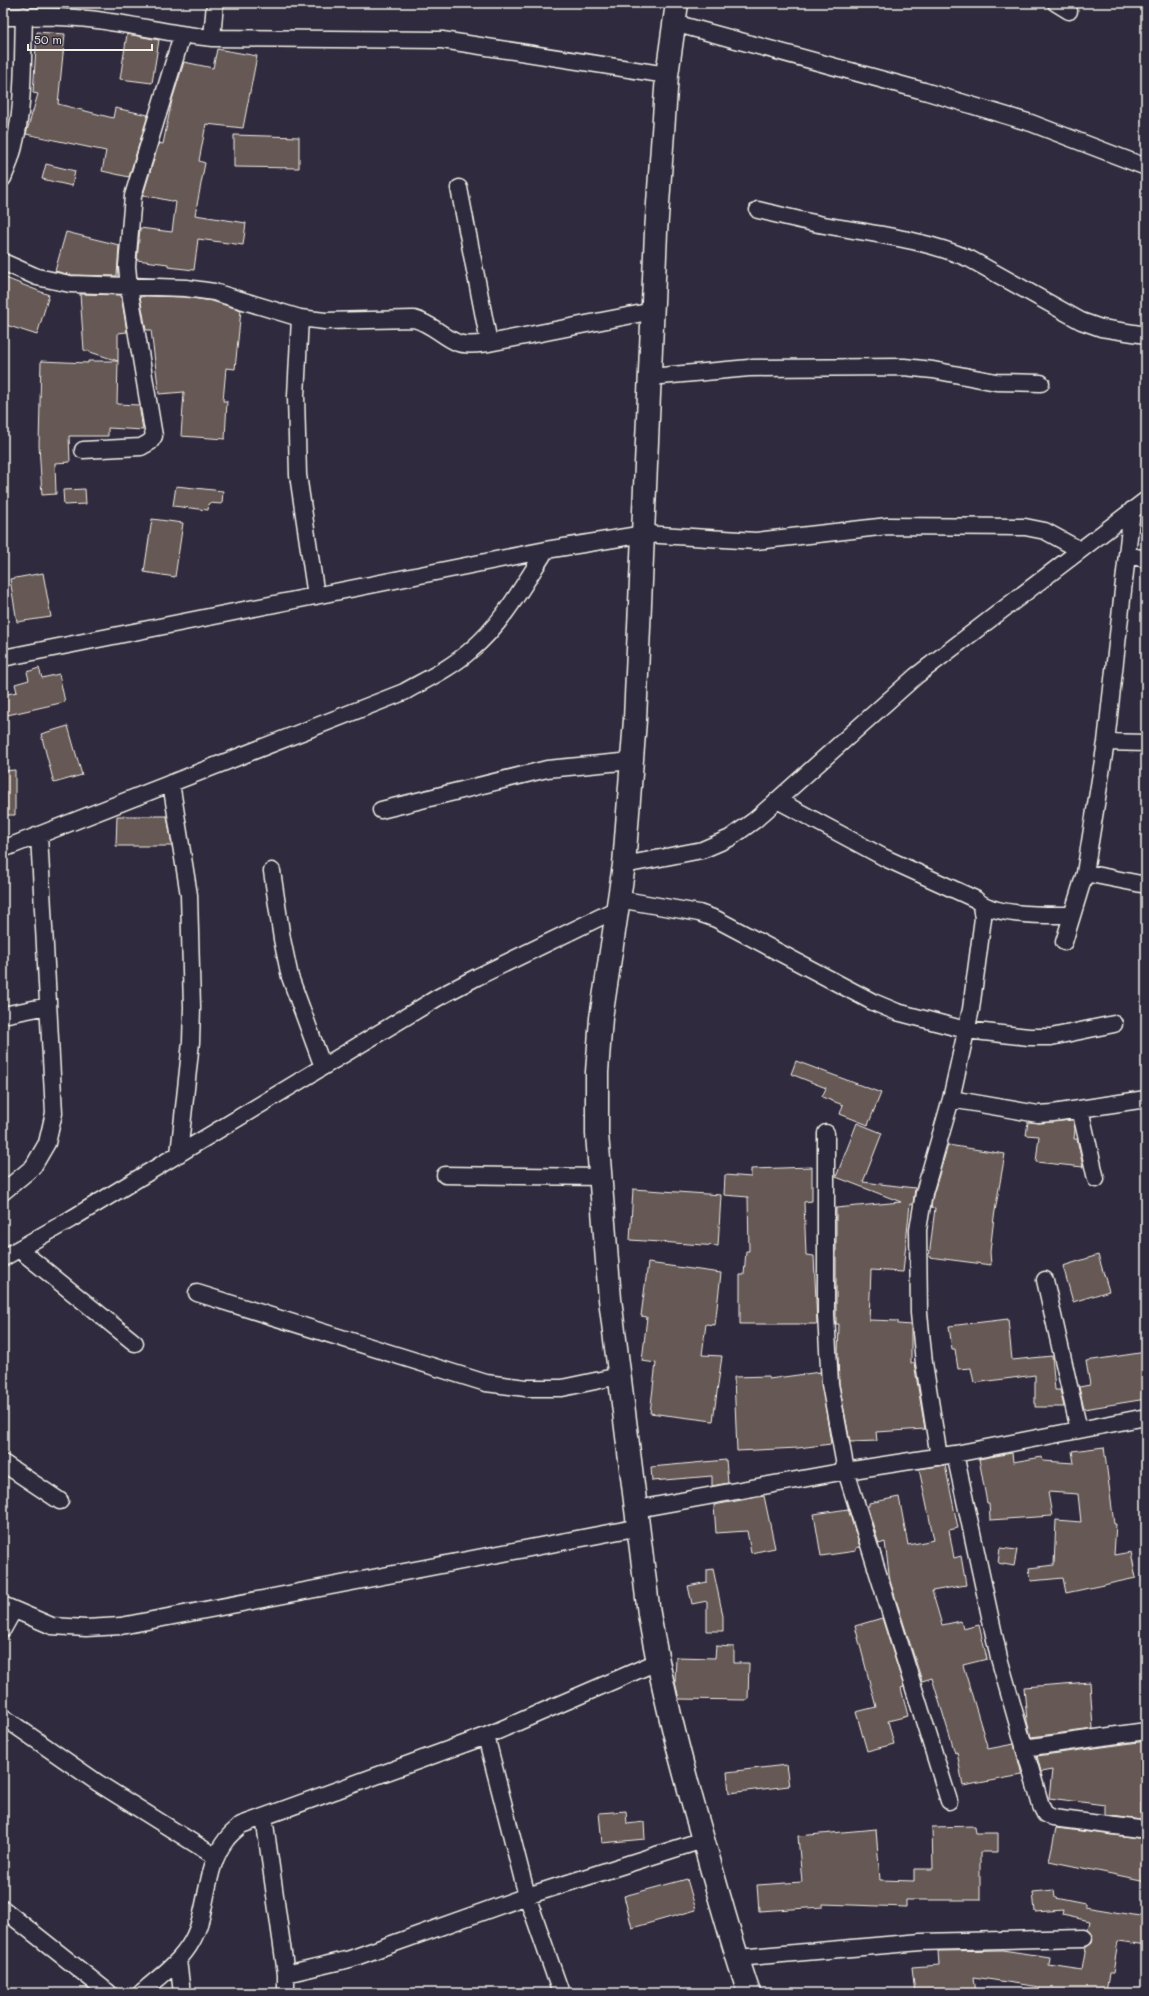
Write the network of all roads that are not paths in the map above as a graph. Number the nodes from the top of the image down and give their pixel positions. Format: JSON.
{"nodes":[{"id":1,"x":214,"y":3,"type":"edge"},
{"id":2,"x":676,"y":13,"type":"edge"},
{"id":3,"x":24,"y":16,"type":"junction"},
{"id":4,"x":3,"y":17,"type":"edge"},
{"id":5,"x":182,"y":35,"type":"junction"},
{"id":6,"x":212,"y":38,"type":"junction"},
{"id":7,"x":667,"y":75,"type":"junction"},
{"id":8,"x":1146,"y":166,"type":"edge"},
{"id":9,"x":3,"y":178,"type":"edge"},
{"id":10,"x":459,"y":188,"type":"dead end"},
{"id":11,"x":758,"y":210,"type":"dead end"},
{"id":12,"x":3,"y":262,"type":"edge"},
{"id":13,"x":129,"y":287,"type":"junction"},
{"id":14,"x":653,"y":311,"type":"junction"},
{"id":15,"x":300,"y":318,"type":"junction"},
{"id":16,"x":1146,"y":335,"type":"edge"},
{"id":17,"x":489,"y":344,"type":"junction"},
{"id":18,"x":650,"y":377,"type":"junction"},
{"id":19,"x":1041,"y":383,"type":"dead end"},
{"id":20,"x":83,"y":450,"type":"dead end"},
{"id":21,"x":1146,"y":500,"type":"edge"},
{"id":22,"x":1132,"y":510,"type":"junction"},
{"id":23,"x":644,"y":534,"type":"junction"},
{"id":24,"x":546,"y":550,"type":"junction"},
{"id":25,"x":1080,"y":550,"type":"junction"},
{"id":26,"x":1127,"y":555,"type":"junction"},
{"id":27,"x":1146,"y":559,"type":"edge"},
{"id":28,"x":316,"y":596,"type":"junction"},
{"id":29,"x":3,"y":658,"type":"edge"},
{"id":30,"x":1106,"y":742,"type":"junction"},
{"id":31,"x":1146,"y":743,"type":"edge"},
{"id":32,"x":632,"y":761,"type":"junction"},
{"id":33,"x":171,"y":783,"type":"junction"},
{"id":34,"x":777,"y":800,"type":"junction"},
{"id":35,"x":381,"y":810,"type":"dead end"},
{"id":36,"x":39,"y":835,"type":"junction"},
{"id":37,"x":3,"y":849,"type":"edge"},
{"id":38,"x":624,"y":866,"type":"junction"},
{"id":39,"x":272,"y":871,"type":"dead end"},
{"id":40,"x":1085,"y":873,"type":"junction"},
{"id":41,"x":1146,"y":885,"type":"edge"},
{"id":42,"x":617,"y":904,"type":"junction"},
{"id":43,"x":981,"y":906,"type":"junction"},
{"id":44,"x":1072,"y":915,"type":"junction"},
{"id":45,"x":1064,"y":942,"type":"dead end"},
{"id":46,"x":48,"y":1006,"type":"junction"},
{"id":47,"x":3,"y":1015,"type":"edge"},
{"id":48,"x":1114,"y":1024,"type":"dead end"},
{"id":49,"x":966,"y":1030,"type":"junction"},
{"id":50,"x":323,"y":1067,"type":"junction"},
{"id":51,"x":1146,"y":1098,"type":"edge"},
{"id":52,"x":951,"y":1099,"type":"junction"},
{"id":53,"x":1080,"y":1109,"type":"junction"},
{"id":54,"x":826,"y":1133,"type":"dead end"},
{"id":55,"x":179,"y":1154,"type":"junction"},
{"id":56,"x":445,"y":1175,"type":"dead end"},
{"id":57,"x":601,"y":1178,"type":"junction"},
{"id":58,"x":1096,"y":1179,"type":"dead end"},
{"id":59,"x":3,"y":1192,"type":"edge"},
{"id":60,"x":20,"y":1250,"type":"junction"},
{"id":61,"x":3,"y":1258,"type":"edge"},
{"id":62,"x":1046,"y":1280,"type":"dead end"},
{"id":63,"x":197,"y":1293,"type":"dead end"},
{"id":64,"x":135,"y":1343,"type":"dead end"},
{"id":65,"x":619,"y":1376,"type":"junction"},
{"id":66,"x":1146,"y":1417,"type":"edge"},
{"id":67,"x":1078,"y":1430,"type":"junction"},
{"id":68,"x":955,"y":1454,"type":"junction"},
{"id":69,"x":939,"y":1457,"type":"junction"},
{"id":70,"x":3,"y":1463,"type":"edge"},
{"id":71,"x":846,"y":1470,"type":"junction"},
{"id":72,"x":60,"y":1501,"type":"dead end"},
{"id":73,"x":639,"y":1518,"type":"junction"},
{"id":74,"x":8,"y":1608,"type":"edge"},
{"id":75,"x":3,"y":1629,"type":"edge"},
{"id":76,"x":657,"y":1662,"type":"junction"},
{"id":77,"x":3,"y":1717,"type":"edge"},
{"id":78,"x":1146,"y":1732,"type":"edge"},
{"id":79,"x":486,"y":1736,"type":"junction"},
{"id":80,"x":1024,"y":1748,"type":"junction"},
{"id":81,"x":949,"y":1801,"type":"dead end"},
{"id":82,"x":264,"y":1816,"type":"junction"},
{"id":83,"x":1139,"y":1829,"type":"dead end"},
{"id":84,"x":703,"y":1840,"type":"junction"},
{"id":85,"x":216,"y":1857,"type":"junction"},
{"id":86,"x":527,"y":1896,"type":"junction"},
{"id":87,"x":3,"y":1909,"type":"edge"},
{"id":88,"x":1084,"y":1938,"type":"dead end"},
{"id":89,"x":737,"y":1958,"type":"junction"},
{"id":90,"x":178,"y":1960,"type":"junction"},
{"id":91,"x":286,"y":1974,"type":"junction"},
{"id":92,"x":109,"y":1993,"type":"edge"},
{"id":93,"x":141,"y":1993,"type":"edge"},
{"id":94,"x":182,"y":1993,"type":"edge"},
{"id":95,"x":286,"y":1993,"type":"edge"},
{"id":96,"x":561,"y":1993,"type":"edge"},
{"id":97,"x":749,"y":1993,"type":"edge"}],
"edges":[{"from":1,"to":6,"type":"street"},
{"from":2,"to":7,"type":"street"},
{"from":2,"to":8,"type":"street"},
{"from":3,"to":4,"type":"street"},
{"from":3,"to":5,"type":"street"},
{"from":3,"to":9,"type":"street"},
{"from":5,"to":6,"type":"street"},
{"from":5,"to":13,"type":"street"},
{"from":6,"to":7,"type":"street"},
{"from":7,"to":14,"type":"street"},
{"from":10,"to":17,"type":"street"},
{"from":11,"to":16,"type":"street"},
{"from":12,"to":13,"type":"street"},
{"from":13,"to":15,"type":"street"},
{"from":13,"to":20,"type":"street"},
{"from":14,"to":17,"type":"street"},
{"from":14,"to":18,"type":"street"},
{"from":15,"to":17,"type":"street"},
{"from":15,"to":28,"type":"street"},
{"from":18,"to":19,"type":"street"},
{"from":18,"to":23,"type":"street"},
{"from":21,"to":22,"type":"street"},
{"from":22,"to":25,"type":"street"},
{"from":22,"to":26,"type":"street"},
{"from":23,"to":24,"type":"street"},
{"from":23,"to":25,"type":"street"},
{"from":23,"to":32,"type":"street"},
{"from":24,"to":28,"type":"street"},
{"from":24,"to":33,"type":"street"},
{"from":25,"to":34,"type":"street"},
{"from":26,"to":27,"type":"street"},
{"from":26,"to":30,"type":"street"},
{"from":28,"to":29,"type":"street"},
{"from":30,"to":31,"type":"street"},
{"from":30,"to":40,"type":"street"},
{"from":32,"to":35,"type":"street"},
{"from":32,"to":38,"type":"street"},
{"from":33,"to":36,"type":"street"},
{"from":33,"to":55,"type":"street"},
{"from":34,"to":38,"type":"street"},
{"from":34,"to":43,"type":"street"},
{"from":36,"to":37,"type":"street"},
{"from":36,"to":46,"type":"street"},
{"from":38,"to":42,"type":"street"},
{"from":39,"to":50,"type":"street"},
{"from":40,"to":41,"type":"street"},
{"from":40,"to":44,"type":"street"},
{"from":42,"to":49,"type":"street"},
{"from":42,"to":50,"type":"street"},
{"from":42,"to":57,"type":"street"},
{"from":43,"to":44,"type":"street"},
{"from":43,"to":49,"type":"street"},
{"from":44,"to":45,"type":"street"},
{"from":46,"to":47,"type":"street"},
{"from":46,"to":59,"type":"street"},
{"from":48,"to":49,"type":"street"},
{"from":49,"to":52,"type":"street"},
{"from":50,"to":55,"type":"street"},
{"from":51,"to":53,"type":"street"},
{"from":52,"to":53,"type":"street"},
{"from":52,"to":69,"type":"street"},
{"from":53,"to":58,"type":"street"},
{"from":54,"to":71,"type":"street"},
{"from":55,"to":60,"type":"street"},
{"from":56,"to":57,"type":"street"},
{"from":57,"to":65,"type":"street"},
{"from":60,"to":61,"type":"street"},
{"from":60,"to":64,"type":"street"},
{"from":62,"to":67,"type":"street"},
{"from":63,"to":65,"type":"street"},
{"from":65,"to":73,"type":"street"},
{"from":66,"to":67,"type":"street"},
{"from":67,"to":68,"type":"street"},
{"from":68,"to":69,"type":"street"},
{"from":68,"to":80,"type":"street"},
{"from":69,"to":71,"type":"street"},
{"from":70,"to":72,"type":"street"},
{"from":71,"to":73,"type":"street"},
{"from":71,"to":81,"type":"street"},
{"from":73,"to":74,"type":"street"},
{"from":73,"to":76,"type":"street"},
{"from":74,"to":75,"type":"street"},
{"from":76,"to":79,"type":"street"},
{"from":76,"to":84,"type":"street"},
{"from":77,"to":85,"type":"street"},
{"from":78,"to":80,"type":"street"},
{"from":79,"to":82,"type":"street"},
{"from":79,"to":86,"type":"street"},
{"from":80,"to":83,"type":"street"},
{"from":82,"to":85,"type":"street"},
{"from":82,"to":91,"type":"street"},
{"from":84,"to":86,"type":"street"},
{"from":84,"to":89,"type":"street"},
{"from":85,"to":90,"type":"street"},
{"from":86,"to":91,"type":"street"},
{"from":86,"to":96,"type":"street"},
{"from":87,"to":92,"type":"street"},
{"from":88,"to":89,"type":"street"},
{"from":89,"to":97,"type":"street"},
{"from":90,"to":93,"type":"street"},
{"from":90,"to":94,"type":"street"},
{"from":91,"to":95,"type":"street"}]}
